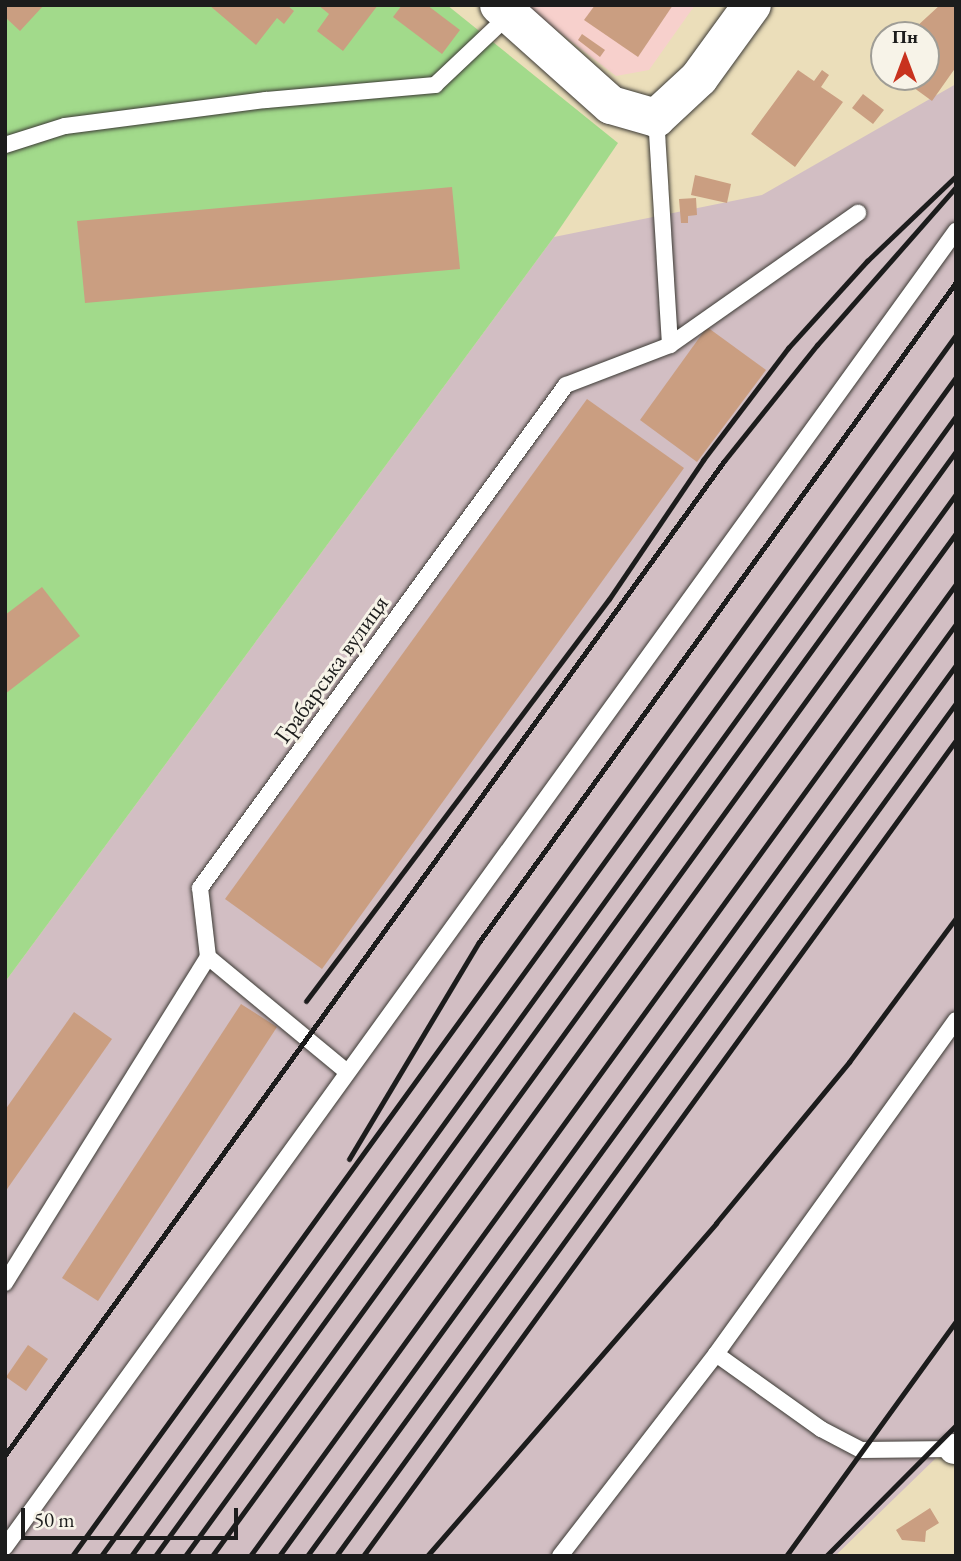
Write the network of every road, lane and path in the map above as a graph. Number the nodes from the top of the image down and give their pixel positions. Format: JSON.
{"nodes":[{"id":1,"x":752,"y":5,"type":"edge"},
{"id":2,"x":505,"y":10,"type":"edge"},
{"id":3,"x":656,"y":118,"type":"junction"},
{"id":4,"x":5,"y":145,"type":"edge"},
{"id":5,"x":858,"y":214,"type":"dead end"},
{"id":6,"x":956,"y":231,"type":"edge"},
{"id":7,"x":670,"y":345,"type":"junction"},
{"id":8,"x":208,"y":957,"type":"junction"},
{"id":9,"x":956,"y":1020,"type":"edge"},
{"id":10,"x":346,"y":1071,"type":"junction"},
{"id":11,"x":5,"y":1283,"type":"edge"},
{"id":12,"x":716,"y":1354,"type":"junction"},
{"id":13,"x":955,"y":1449,"type":"edge"},
{"id":14,"x":5,"y":1547,"type":"edge"},
{"id":15,"x":560,"y":1556,"type":"edge"}],
"edges":[{"from":1,"to":3,"type":"street"},
{"from":2,"to":3,"type":"street"},
{"from":2,"to":4,"type":"lane"},
{"from":3,"to":7,"type":"lane"},
{"from":5,"to":7,"type":"lane","name":"Грабарська вулиця"},
{"from":6,"to":10,"type":"lane"},
{"from":7,"to":8,"type":"lane","name":"Грабарська вулиця"},
{"from":8,"to":10,"type":"lane"},
{"from":8,"to":11,"type":"lane"},
{"from":9,"to":12,"type":"lane"},
{"from":10,"to":14,"type":"lane"},
{"from":12,"to":13,"type":"lane"},
{"from":12,"to":15,"type":"lane"}]}
